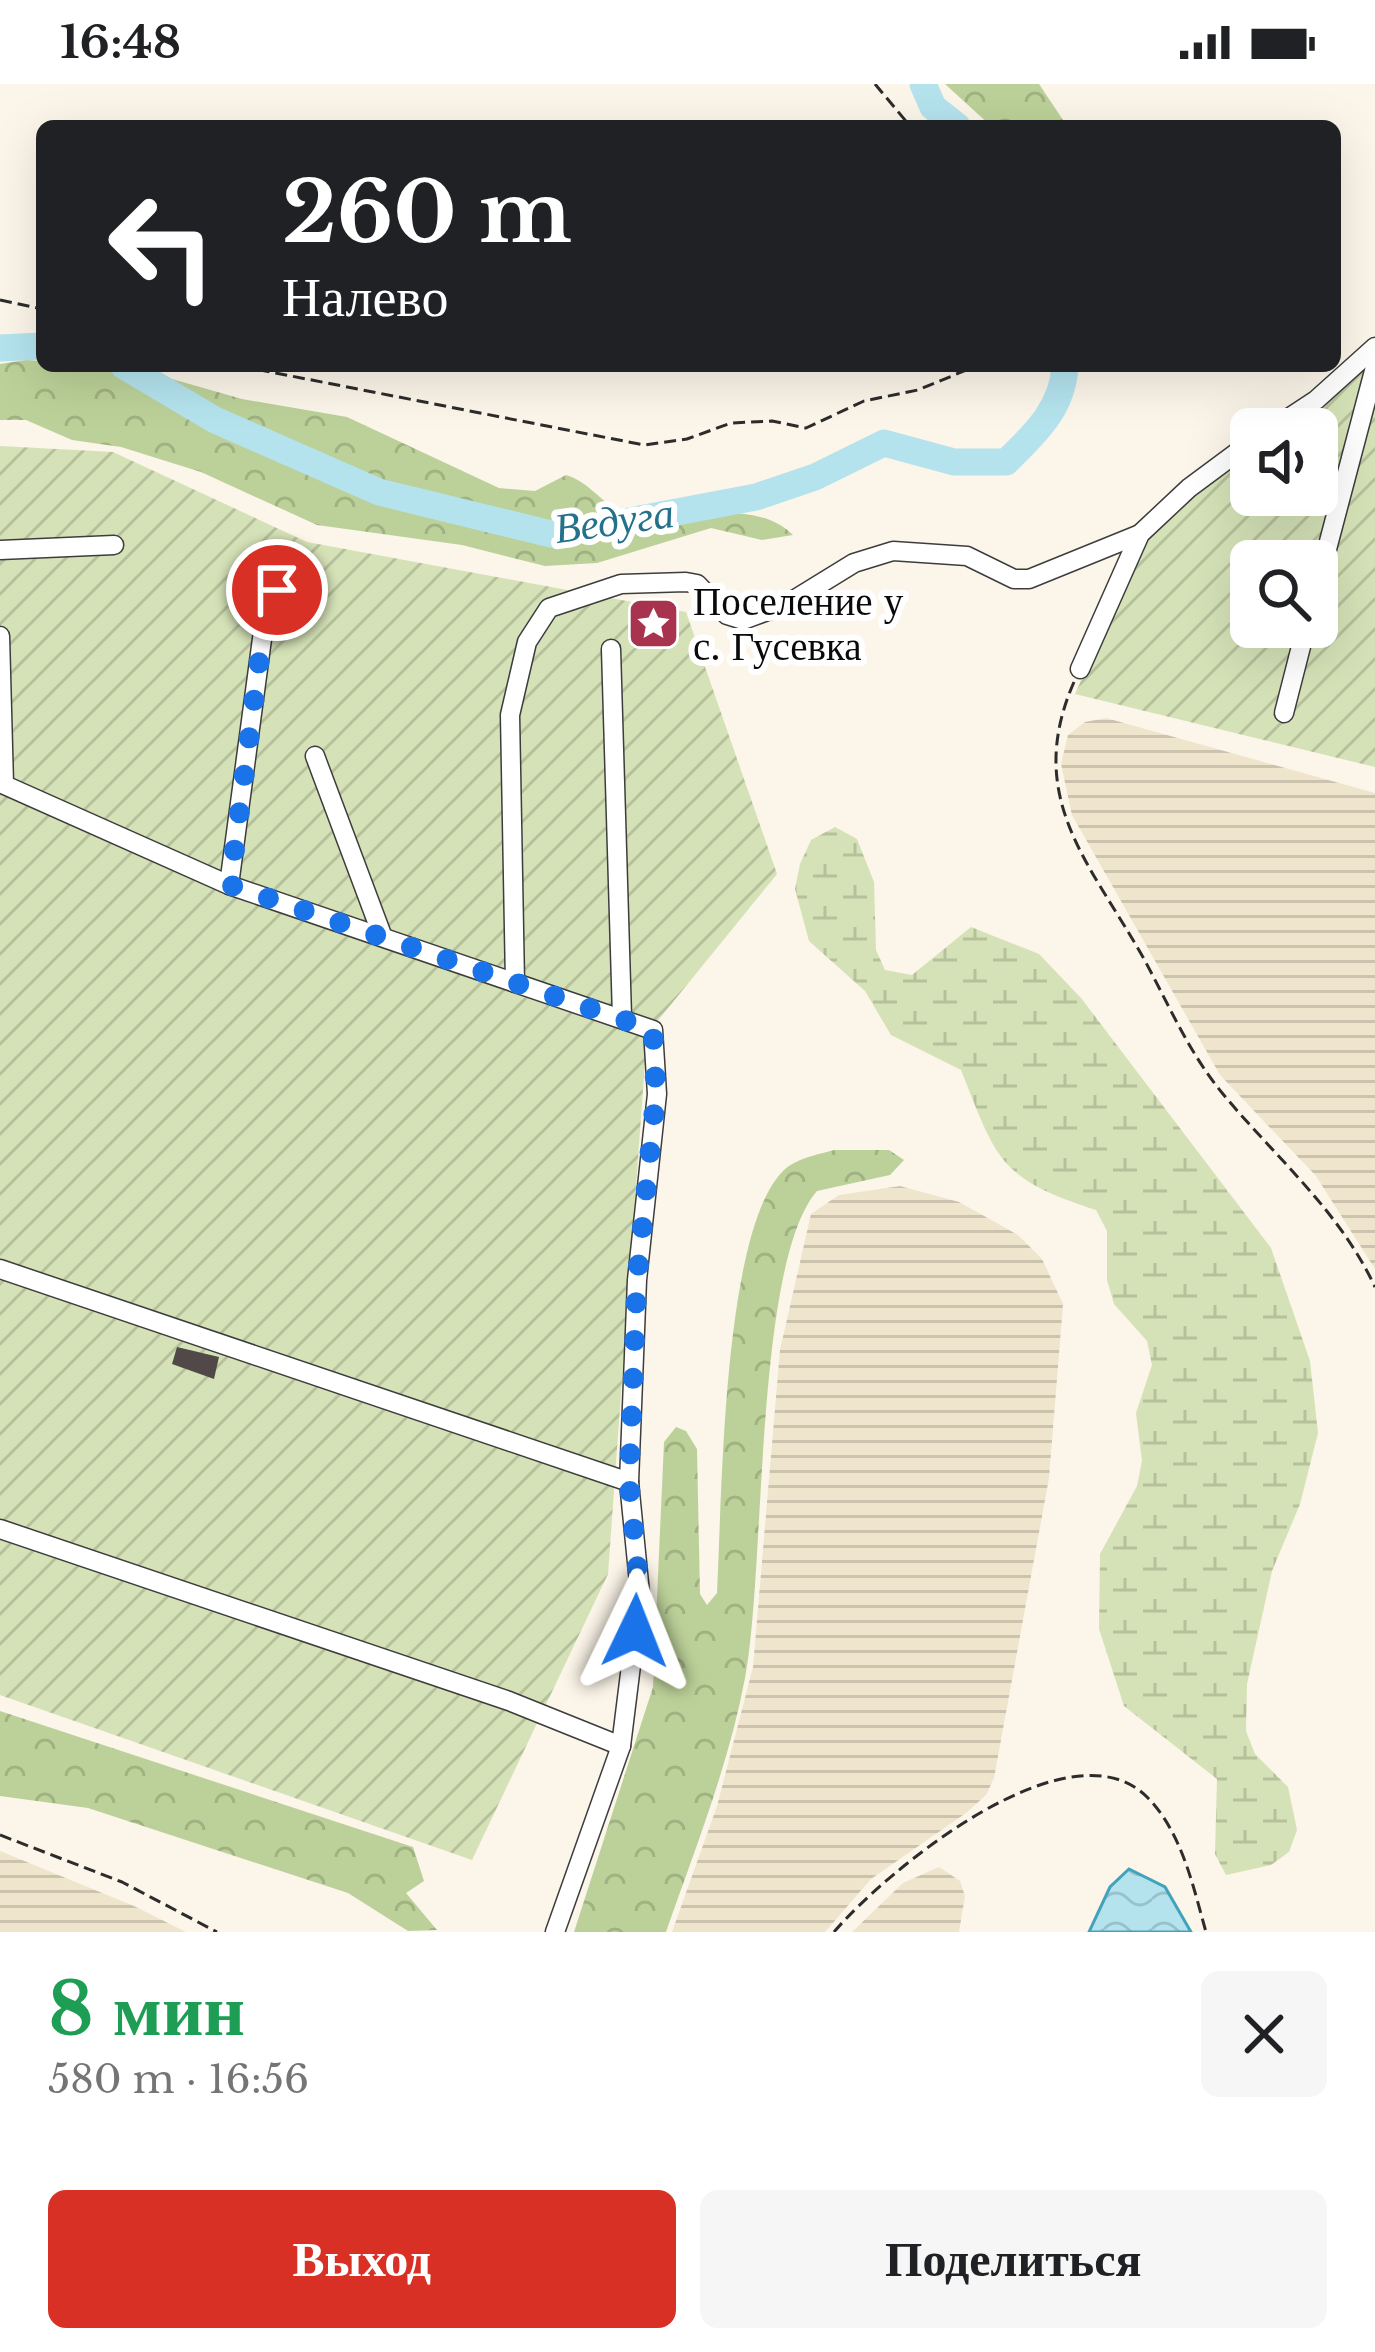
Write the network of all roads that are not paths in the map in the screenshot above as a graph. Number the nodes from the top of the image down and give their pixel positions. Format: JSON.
{"nodes":[{"id":1,"x":1375,"y":346,"type":"edge"},
{"id":2,"x":1375,"y":367,"type":"edge"},
{"id":3,"x":1304,"y":408,"type":"edge"},
{"id":4,"x":1230,"y":459,"type":"edge"},
{"id":5,"x":1139,"y":534,"type":"junction"},
{"id":6,"x":1329,"y":540,"type":"edge"},
{"id":7,"x":114,"y":545,"type":"dead end"},
{"id":8,"x":0,"y":550,"type":"edge"},
{"id":9,"x":277,"y":590,"type":"dead end"},
{"id":10,"x":0,"y":636,"type":"edge"},
{"id":11,"x":1301,"y":648,"type":"edge"},
{"id":12,"x":611,"y":649,"type":"dead end"},
{"id":13,"x":0,"y":665,"type":"edge"},
{"id":14,"x":1080,"y":669,"type":"road end"},
{"id":15,"x":1284,"y":713,"type":"dead end"},
{"id":16,"x":315,"y":756,"type":"dead end"},
{"id":17,"x":2,"y":783,"type":"edge"},
{"id":18,"x":230,"y":885,"type":"junction"},
{"id":19,"x":382,"y":935,"type":"junction"},
{"id":20,"x":515,"y":982,"type":"junction"},
{"id":21,"x":622,"y":1017,"type":"junction"},
{"id":22,"x":0,"y":1269,"type":"edge"},
{"id":23,"x":629,"y":1482,"type":"junction"},
{"id":24,"x":0,"y":1528,"type":"edge"},
{"id":25,"x":621,"y":1746,"type":"junction"},
{"id":26,"x":555,"y":1932,"type":"edge"}],
"edges":[{"from":1,"to":3,"type":"street"},
{"from":2,"to":6,"type":"street"},
{"from":4,"to":5,"type":"street"},
{"from":5,"to":14,"type":"street"},
{"from":5,"to":20,"type":"street"},
{"from":7,"to":8,"type":"street"},
{"from":9,"to":18,"type":"street"},
{"from":10,"to":13,"type":"street"},
{"from":11,"to":15,"type":"street"},
{"from":12,"to":21,"type":"street"},
{"from":13,"to":17,"type":"street"},
{"from":16,"to":19,"type":"street"},
{"from":17,"to":18,"type":"street"},
{"from":18,"to":19,"type":"street"},
{"from":19,"to":20,"type":"street"},
{"from":20,"to":21,"type":"street"},
{"from":21,"to":23,"type":"street"},
{"from":22,"to":23,"type":"street"},
{"from":23,"to":25,"type":"street"},
{"from":24,"to":25,"type":"street"},
{"from":25,"to":26,"type":"street"}]}
